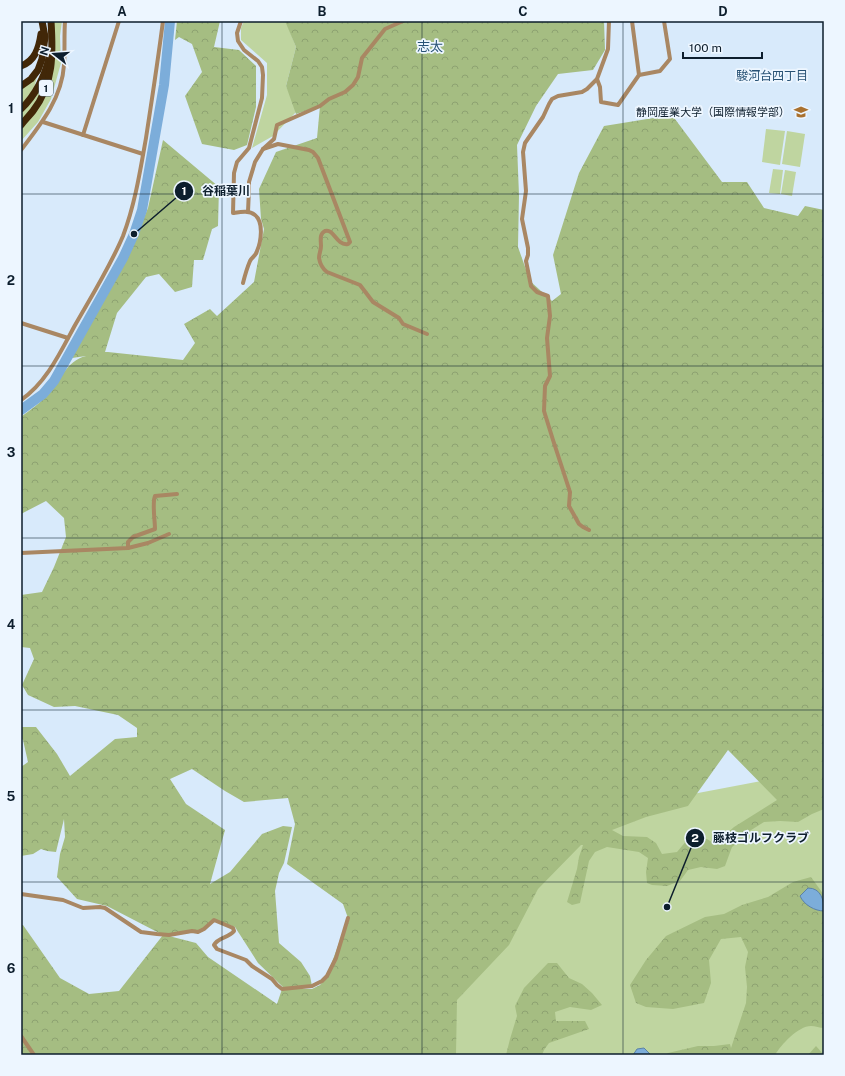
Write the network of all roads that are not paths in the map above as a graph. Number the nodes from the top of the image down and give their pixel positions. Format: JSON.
{"nodes":[{"id":1,"x":65,"y":21,"type":"edge"},
{"id":2,"x":119,"y":21,"type":"edge"},
{"id":3,"x":163,"y":21,"type":"edge"},
{"id":4,"x":241,"y":21,"type":"edge"},
{"id":5,"x":403,"y":21,"type":"edge"},
{"id":6,"x":609,"y":21,"type":"edge"},
{"id":7,"x":632,"y":21,"type":"edge"},
{"id":8,"x":664,"y":21,"type":"edge"},
{"id":9,"x":47,"y":22,"type":"edge"},
{"id":10,"x":52,"y":44,"type":"junction"},
{"id":11,"x":21,"y":66,"type":"edge"},
{"id":12,"x":639,"y":75,"type":"junction"},
{"id":13,"x":596,"y":79,"type":"junction"},
{"id":14,"x":21,"y":86,"type":"edge"},
{"id":15,"x":21,"y":109,"type":"edge"},
{"id":16,"x":43,"y":122,"type":"junction"},
{"id":17,"x":21,"y":125,"type":"edge"},
{"id":18,"x":83,"y":135,"type":"junction"},
{"id":19,"x":263,"y":148,"type":"junction"},
{"id":20,"x":21,"y":150,"type":"edge"},
{"id":21,"x":143,"y":154,"type":"junction"},
{"id":22,"x":248,"y":212,"type":"junction"},
{"id":23,"x":243,"y":282,"type":"dead end"},
{"id":24,"x":21,"y":323,"type":"edge"},
{"id":25,"x":427,"y":334,"type":"dead end"},
{"id":26,"x":68,"y":338,"type":"junction"},
{"id":27,"x":21,"y":400,"type":"edge"},
{"id":28,"x":177,"y":494,"type":"dead end"},
{"id":29,"x":589,"y":530,"type":"dead end"},
{"id":30,"x":169,"y":534,"type":"dead end"},
{"id":31,"x":128,"y":548,"type":"junction"},
{"id":32,"x":21,"y":554,"type":"edge"},
{"id":33,"x":21,"y":894,"type":"edge"},
{"id":34,"x":348,"y":918,"type":"dead end"},
{"id":35,"x":21,"y":1036,"type":"edge"},
{"id":36,"x":34,"y":1055,"type":"edge"}],
"edges":[{"from":1,"to":16,"type":"street"},
{"from":2,"to":18,"type":"street"},
{"from":3,"to":21,"type":"street"},
{"from":4,"to":22,"type":"street"},
{"from":5,"to":19,"type":"street"},
{"from":6,"to":13,"type":"street"},
{"from":7,"to":12,"type":"street"},
{"from":8,"to":12,"type":"street"},
{"from":9,"to":10,"type":"highway","number":"1"},
{"from":9,"to":11,"type":"highway"},
{"from":9,"to":14,"type":"highway","number":"1"},
{"from":10,"to":15,"type":"highway","number":"1"},
{"from":10,"to":17,"type":"highway","number":"1"},
{"from":12,"to":13,"type":"street"},
{"from":13,"to":29,"type":"street"},
{"from":16,"to":18,"type":"street"},
{"from":16,"to":20,"type":"street"},
{"from":18,"to":21,"type":"street"},
{"from":19,"to":22,"type":"street"},
{"from":19,"to":25,"type":"street"},
{"from":21,"to":26,"type":"street"},
{"from":22,"to":23,"type":"street"},
{"from":24,"to":26,"type":"street"},
{"from":26,"to":27,"type":"street"},
{"from":28,"to":31,"type":"street"},
{"from":30,"to":31,"type":"street"},
{"from":31,"to":32,"type":"street"},
{"from":33,"to":34,"type":"street"},
{"from":35,"to":36,"type":"street"}]}
